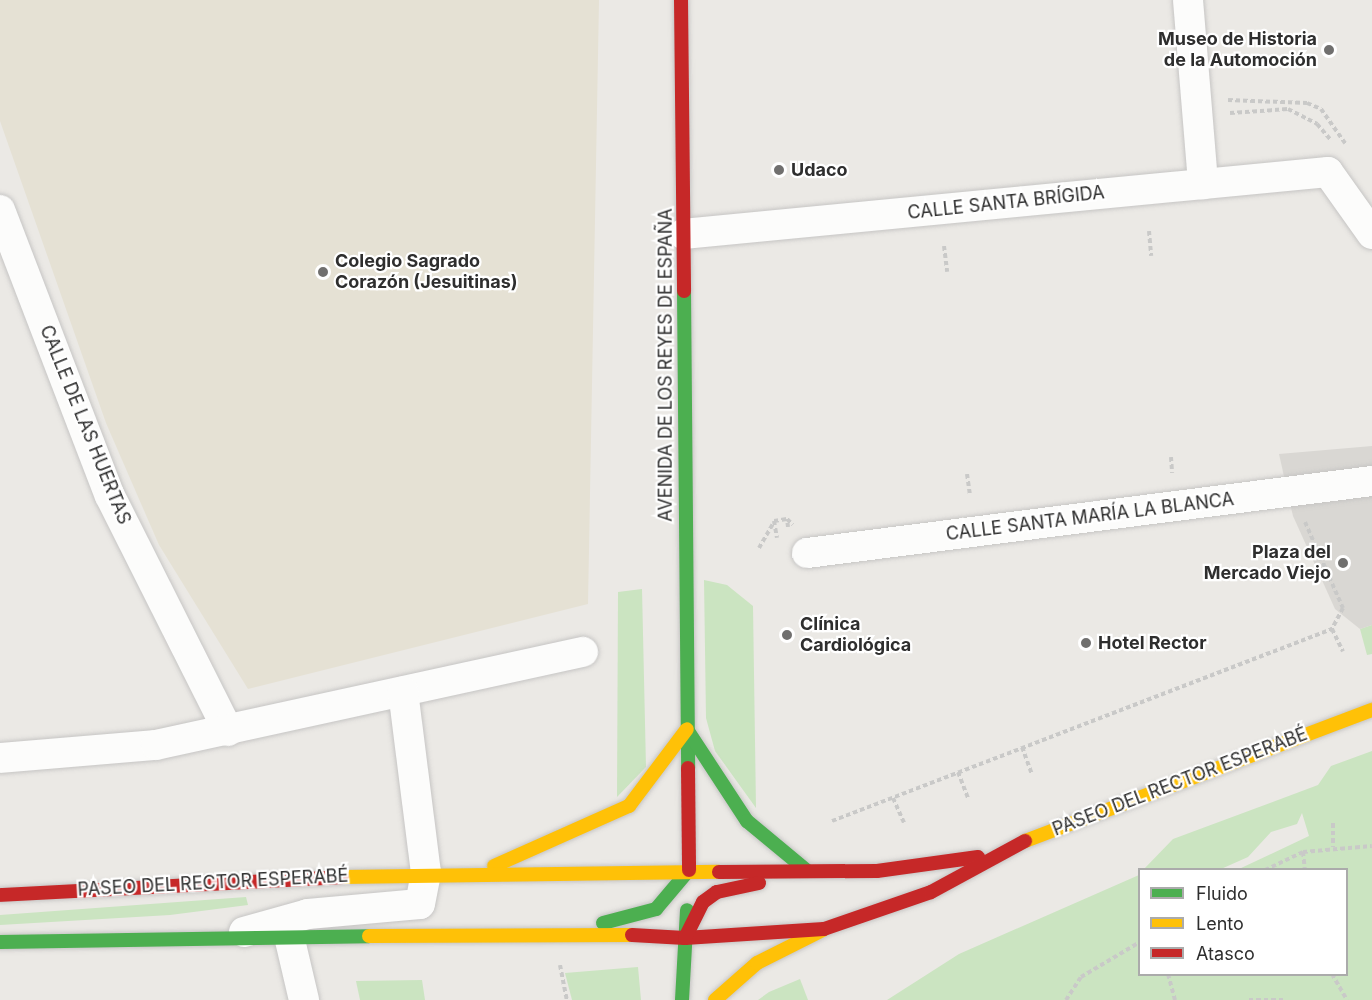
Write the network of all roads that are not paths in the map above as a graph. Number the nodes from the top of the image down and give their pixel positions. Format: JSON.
{"nodes":[{"id":1,"x":681,"y":0,"type":"edge"},
{"id":2,"x":1188,"y":0,"type":"edge"},
{"id":3,"x":1203,"y":184,"type":"junction"},
{"id":4,"x":0,"y":210,"type":"edge"},
{"id":5,"x":683,"y":234,"type":"junction"},
{"id":6,"x":1372,"y":234,"type":"edge"},
{"id":7,"x":1372,"y":481,"type":"edge"},
{"id":8,"x":807,"y":553,"type":"dead end"},
{"id":9,"x":583,"y":651,"type":"dead end"},
{"id":10,"x":403,"y":691,"type":"junction"},
{"id":11,"x":1372,"y":710,"type":"edge"},
{"id":12,"x":687,"y":729,"type":"junction"},
{"id":13,"x":228,"y":732,"type":"junction"},
{"id":14,"x":0,"y":758,"type":"edge"},
{"id":15,"x":989,"y":856,"type":"junction"},
{"id":16,"x":689,"y":870,"type":"junction"},
{"id":17,"x":806,"y":870,"type":"junction"},
{"id":18,"x":426,"y":873,"type":"junction"},
{"id":19,"x":470,"y":874,"type":"junction"},
{"id":20,"x":0,"y":895,"type":"edge"},
{"id":21,"x":825,"y":929,"type":"junction"},
{"id":22,"x":556,"y":933,"type":"junction"},
{"id":23,"x":289,"y":936,"type":"junction"},
{"id":24,"x":225,"y":937,"type":"junction"},
{"id":25,"x":685,"y":938,"type":"junction"},
{"id":26,"x":0,"y":942,"type":"edge"},
{"id":27,"x":304,"y":1000,"type":"edge"},
{"id":28,"x":682,"y":1000,"type":"edge"},
{"id":29,"x":715,"y":1000,"type":"edge"}],
"edges":[{"from":1,"to":5,"type":"main road","name":"AVENIDA DE LOS REYES DE ESPAÑA"},
{"from":2,"to":3,"type":"street"},
{"from":3,"to":5,"type":"street","name":"CALLE SANTA BRÍGIDA"},
{"from":3,"to":6,"type":"street","name":"CALLE SANTA BRÍGIDA"},
{"from":4,"to":13,"type":"street","name":"CALLE DE LAS HUERTAS"},
{"from":5,"to":12,"type":"main road","name":"AVENIDA DE LOS REYES DE ESPAÑA"},
{"from":7,"to":8,"type":"street","name":"CALLE SANTA MARÍA LA BLANCA"},
{"from":9,"to":10,"type":"street"},
{"from":10,"to":13,"type":"street"},
{"from":10,"to":18,"type":"street"},
{"from":11,"to":15,"type":"main road","name":"PASEO DEL RECTOR ESPERABÉ"},
{"from":12,"to":16,"type":"main road","name":"AVENIDA DE LOS REYES DE ESPAÑA"},
{"from":12,"to":17,"type":"main road"},
{"from":12,"to":19,"type":"main road","name":"PASEO DEL RECTOR ESPERABÉ"},
{"from":13,"to":14,"type":"street"},
{"from":15,"to":17,"type":"main road","name":"PASEO DEL RECTOR ESPERABÉ"},
{"from":15,"to":21,"type":"main road","name":"PASEO DEL RECTOR ESPERABÉ"},
{"from":16,"to":17,"type":"main road","name":"PASEO DEL RECTOR ESPERABÉ"},
{"from":16,"to":19,"type":"main road","name":"PASEO DEL RECTOR ESPERABÉ"},
{"from":16,"to":22,"type":"main road","name":"PASEO DEL RECTOR ESPERABÉ"},
{"from":16,"to":25,"type":"main road","name":"AVENIDA DE LOS REYES DE ESPAÑA"},
{"from":17,"to":25,"type":"main road","name":"PASEO DEL RECTOR ESPERABÉ"},
{"from":18,"to":19,"type":"main road","name":"PASEO DEL RECTOR ESPERABÉ"},
{"from":18,"to":20,"type":"main road","name":"PASEO DEL RECTOR ESPERABÉ"},
{"from":18,"to":24,"type":"street","name":"PASEO DEL RECTOR ESPERABÉ"},
{"from":21,"to":25,"type":"main road","name":"PASEO DEL RECTOR ESPERABÉ"},
{"from":21,"to":29,"type":"main road"},
{"from":22,"to":23,"type":"main road","name":"PASEO DEL RECTOR ESPERABÉ"},
{"from":22,"to":25,"type":"main road","name":"PASEO DEL RECTOR ESPERABÉ"},
{"from":23,"to":24,"type":"main road","name":"PASEO DEL RECTOR ESPERABÉ"},
{"from":23,"to":27,"type":"street"},
{"from":24,"to":26,"type":"main road","name":"PASEO DEL RECTOR ESPERABÉ"},
{"from":25,"to":28,"type":"main road","name":"AVENIDA DE LOS REYES DE ESPAÑA"}]}
